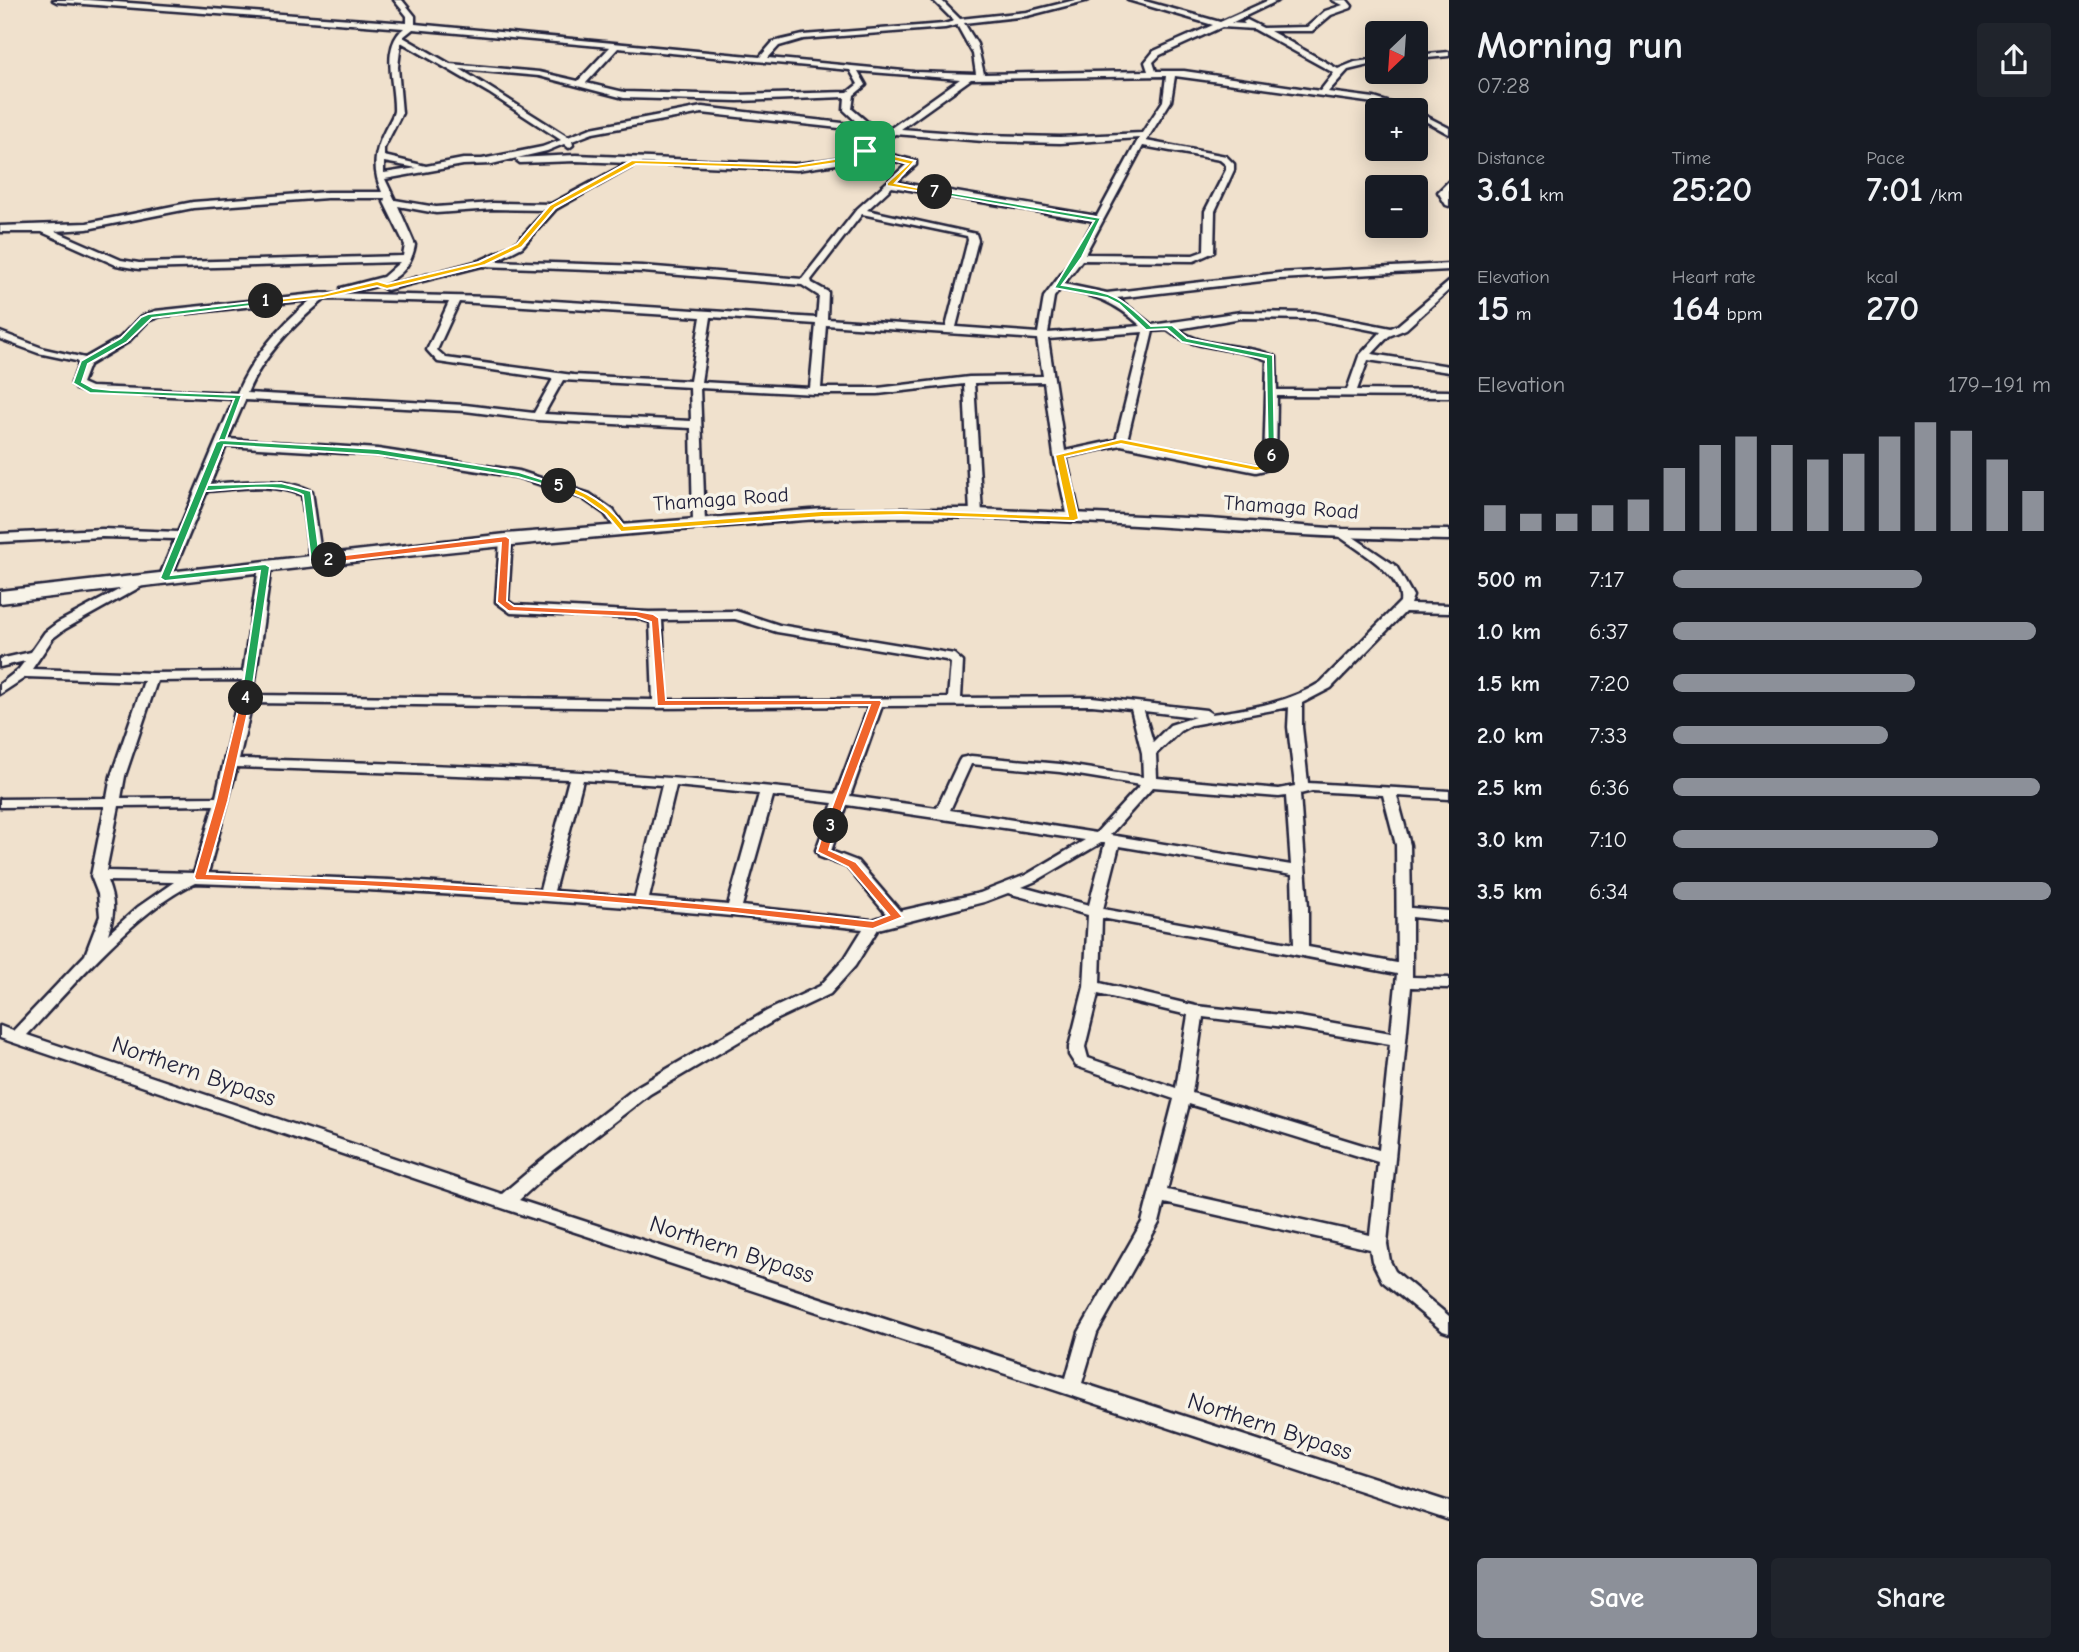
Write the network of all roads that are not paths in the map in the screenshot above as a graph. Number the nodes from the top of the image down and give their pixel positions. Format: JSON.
{"nodes":[{"id":1,"x":57,"y":0,"type":"edge"},
{"id":2,"x":193,"y":0,"type":"edge"},
{"id":3,"x":398,"y":0,"type":"edge"},
{"id":4,"x":937,"y":0,"type":"edge"},
{"id":5,"x":1085,"y":0,"type":"edge"},
{"id":6,"x":1132,"y":0,"type":"edge"},
{"id":7,"x":1275,"y":0,"type":"edge"},
{"id":8,"x":1336,"y":0,"type":"edge"},
{"id":9,"x":149,"y":7,"type":"junction"},
{"id":10,"x":210,"y":12,"type":"junction"},
{"id":11,"x":1244,"y":13,"type":"junction"},
{"id":12,"x":961,"y":21,"type":"junction"},
{"id":13,"x":1219,"y":24,"type":"junction"},
{"id":14,"x":411,"y":26,"type":"junction"},
{"id":15,"x":1256,"y":28,"type":"junction"},
{"id":16,"x":398,"y":37,"type":"junction"},
{"id":17,"x":616,"y":46,"type":"junction"},
{"id":18,"x":1449,"y":54,"type":"edge"},
{"id":19,"x":1428,"y":56,"type":"edge"},
{"id":20,"x":763,"y":59,"type":"junction"},
{"id":21,"x":1365,"y":62,"type":"edge"},
{"id":22,"x":451,"y":66,"type":"junction"},
{"id":23,"x":853,"y":69,"type":"junction"},
{"id":24,"x":1152,"y":72,"type":"junction"},
{"id":25,"x":1171,"y":72,"type":"junction"},
{"id":26,"x":1337,"y":72,"type":"junction"},
{"id":27,"x":968,"y":77,"type":"junction"},
{"id":28,"x":980,"y":77,"type":"junction"},
{"id":29,"x":582,"y":83,"type":"junction"},
{"id":30,"x":1323,"y":93,"type":"junction"},
{"id":31,"x":850,"y":94,"type":"junction"},
{"id":32,"x":1365,"y":100,"type":"edge"},
{"id":33,"x":1428,"y":120,"type":"edge"},
{"id":34,"x":869,"y":128,"type":"junction"},
{"id":35,"x":892,"y":131,"type":"junction"},
{"id":36,"x":1449,"y":131,"type":"edge"},
{"id":37,"x":1143,"y":139,"type":"junction"},
{"id":38,"x":567,"y":140,"type":"junction"},
{"id":39,"x":865,"y":151,"type":"junction"},
{"id":40,"x":380,"y":158,"type":"junction"},
{"id":41,"x":576,"y":158,"type":"junction"},
{"id":42,"x":483,"y":161,"type":"junction"},
{"id":43,"x":635,"y":162,"type":"junction"},
{"id":44,"x":431,"y":168,"type":"junction"},
{"id":45,"x":381,"y":180,"type":"junction"},
{"id":46,"x":890,"y":184,"type":"junction"},
{"id":47,"x":1449,"y":184,"type":"edge"},
{"id":48,"x":327,"y":195,"type":"junction"},
{"id":49,"x":387,"y":199,"type":"junction"},
{"id":50,"x":1449,"y":203,"type":"edge"},
{"id":51,"x":553,"y":207,"type":"junction"},
{"id":52,"x":860,"y":211,"type":"junction"},
{"id":53,"x":1098,"y":219,"type":"junction"},
{"id":54,"x":0,"y":229,"type":"edge"},
{"id":55,"x":40,"y":229,"type":"junction"},
{"id":56,"x":1079,"y":257,"type":"junction"},
{"id":57,"x":405,"y":259,"type":"junction"},
{"id":58,"x":482,"y":263,"type":"junction"},
{"id":59,"x":1449,"y":267,"type":"edge"},
{"id":60,"x":806,"y":282,"type":"junction"},
{"id":61,"x":382,"y":285,"type":"junction"},
{"id":62,"x":1449,"y":285,"type":"edge"},
{"id":63,"x":1057,"y":286,"type":"junction"},
{"id":64,"x":323,"y":296,"type":"junction"},
{"id":65,"x":1109,"y":296,"type":"junction"},
{"id":66,"x":424,"y":298,"type":"junction"},
{"id":67,"x":455,"y":300,"type":"junction"},
{"id":68,"x":706,"y":315,"type":"junction"},
{"id":69,"x":820,"y":321,"type":"junction"},
{"id":70,"x":1169,"y":327,"type":"junction"},
{"id":71,"x":951,"y":328,"type":"junction"},
{"id":72,"x":1149,"y":328,"type":"junction"},
{"id":73,"x":1390,"y":331,"type":"junction"},
{"id":74,"x":0,"y":335,"type":"edge"},
{"id":75,"x":1042,"y":336,"type":"junction"},
{"id":76,"x":1364,"y":356,"type":"junction"},
{"id":77,"x":84,"y":363,"type":"junction"},
{"id":78,"x":1449,"y":369,"type":"edge"},
{"id":79,"x":560,"y":376,"type":"junction"},
{"id":80,"x":1047,"y":379,"type":"junction"},
{"id":81,"x":969,"y":380,"type":"junction"},
{"id":82,"x":695,"y":386,"type":"junction"},
{"id":83,"x":814,"y":391,"type":"junction"},
{"id":84,"x":1272,"y":393,"type":"junction"},
{"id":85,"x":1351,"y":394,"type":"junction"},
{"id":86,"x":1449,"y":394,"type":"edge"},
{"id":87,"x":239,"y":396,"type":"junction"},
{"id":88,"x":537,"y":417,"type":"junction"},
{"id":89,"x":697,"y":425,"type":"junction"},
{"id":90,"x":221,"y":442,"type":"junction"},
{"id":91,"x":1121,"y":442,"type":"junction"},
{"id":92,"x":1060,"y":455,"type":"junction"},
{"id":93,"x":204,"y":488,"type":"junction"},
{"id":94,"x":976,"y":514,"type":"junction"},
{"id":95,"x":1074,"y":519,"type":"junction"},
{"id":96,"x":699,"y":523,"type":"junction"},
{"id":97,"x":621,"y":529,"type":"junction"},
{"id":98,"x":1343,"y":534,"type":"junction"},
{"id":99,"x":1449,"y":535,"type":"edge"},
{"id":100,"x":183,"y":536,"type":"junction"},
{"id":101,"x":0,"y":538,"type":"edge"},
{"id":102,"x":506,"y":539,"type":"junction"},
{"id":103,"x":316,"y":561,"type":"junction"},
{"id":104,"x":265,"y":567,"type":"junction"},
{"id":105,"x":165,"y":578,"type":"junction"},
{"id":106,"x":145,"y":581,"type":"junction"},
{"id":107,"x":0,"y":597,"type":"edge"},
{"id":108,"x":1402,"y":608,"type":"junction"},
{"id":109,"x":1449,"y":609,"type":"edge"},
{"id":110,"x":649,"y":616,"type":"junction"},
{"id":111,"x":35,"y":655,"type":"junction"},
{"id":112,"x":0,"y":663,"type":"edge"},
{"id":113,"x":23,"y":673,"type":"junction"},
{"id":114,"x":250,"y":676,"type":"junction"},
{"id":115,"x":152,"y":677,"type":"junction"},
{"id":116,"x":0,"y":690,"type":"edge"},
{"id":117,"x":246,"y":699,"type":"junction"},
{"id":118,"x":1296,"y":700,"type":"junction"},
{"id":119,"x":954,"y":701,"type":"junction"},
{"id":120,"x":877,"y":702,"type":"junction"},
{"id":121,"x":660,"y":704,"type":"junction"},
{"id":122,"x":1136,"y":705,"type":"junction"},
{"id":123,"x":1222,"y":715,"type":"junction"},
{"id":124,"x":1149,"y":753,"type":"junction"},
{"id":125,"x":230,"y":763,"type":"junction"},
{"id":126,"x":578,"y":775,"type":"junction"},
{"id":127,"x":670,"y":782,"type":"junction"},
{"id":128,"x":1150,"y":782,"type":"junction"},
{"id":129,"x":1297,"y":790,"type":"junction"},
{"id":130,"x":767,"y":791,"type":"junction"},
{"id":131,"x":1389,"y":791,"type":"junction"},
{"id":132,"x":1449,"y":795,"type":"edge"},
{"id":133,"x":840,"y":799,"type":"junction"},
{"id":134,"x":222,"y":801,"type":"junction"},
{"id":135,"x":0,"y":803,"type":"edge"},
{"id":136,"x":113,"y":803,"type":"junction"},
{"id":137,"x":942,"y":815,"type":"junction"},
{"id":138,"x":1106,"y":839,"type":"junction"},
{"id":139,"x":1298,"y":871,"type":"junction"},
{"id":140,"x":98,"y":876,"type":"junction"},
{"id":141,"x":196,"y":877,"type":"junction"},
{"id":142,"x":1009,"y":888,"type":"junction"},
{"id":143,"x":546,"y":894,"type":"junction"},
{"id":144,"x":641,"y":903,"type":"junction"},
{"id":145,"x":734,"y":909,"type":"junction"},
{"id":146,"x":1095,"y":912,"type":"junction"},
{"id":147,"x":1406,"y":912,"type":"junction"},
{"id":148,"x":1449,"y":916,"type":"edge"},
{"id":149,"x":897,"y":917,"type":"junction"},
{"id":150,"x":873,"y":925,"type":"junction"},
{"id":151,"x":1301,"y":949,"type":"junction"},
{"id":152,"x":92,"y":957,"type":"junction"},
{"id":153,"x":1405,"y":976,"type":"junction"},
{"id":154,"x":1449,"y":983,"type":"edge"},
{"id":155,"x":1092,"y":987,"type":"junction"},
{"id":156,"x":1196,"y":1011,"type":"junction"},
{"id":157,"x":0,"y":1032,"type":"edge"},
{"id":158,"x":16,"y":1037,"type":"junction"},
{"id":159,"x":1399,"y":1040,"type":"junction"},
{"id":160,"x":1183,"y":1096,"type":"junction"},
{"id":161,"x":1385,"y":1158,"type":"junction"},
{"id":162,"x":1158,"y":1195,"type":"junction"},
{"id":163,"x":505,"y":1202,"type":"junction"},
{"id":164,"x":1378,"y":1244,"type":"junction"},
{"id":165,"x":1449,"y":1326,"type":"edge"},
{"id":166,"x":1072,"y":1387,"type":"junction"},
{"id":167,"x":1449,"y":1511,"type":"edge"}],
"edges":[{"from":1,"to":9,"type":"street"},
{"from":2,"to":9,"type":"street"},
{"from":2,"to":10,"type":"street"},
{"from":3,"to":14,"type":"street"},
{"from":4,"to":12,"type":"street"},
{"from":5,"to":12,"type":"street"},
{"from":6,"to":13,"type":"street"},
{"from":7,"to":11,"type":"street"},
{"from":8,"to":15,"type":"street"},
{"from":9,"to":10,"type":"street"},
{"from":10,"to":14,"type":"street"},
{"from":11,"to":13,"type":"street"},
{"from":11,"to":15,"type":"street"},
{"from":12,"to":20,"type":"street"},
{"from":12,"to":28,"type":"street"},
{"from":13,"to":15,"type":"street"},
{"from":13,"to":24,"type":"street"},
{"from":14,"to":16,"type":"street"},
{"from":14,"to":17,"type":"street"},
{"from":15,"to":26,"type":"street"},
{"from":16,"to":22,"type":"street"},
{"from":16,"to":40,"type":"street"},
{"from":17,"to":20,"type":"street"},
{"from":17,"to":29,"type":"street"},
{"from":18,"to":19,"type":"street"},
{"from":20,"to":23,"type":"street"},
{"from":21,"to":26,"type":"street"},
{"from":22,"to":29,"type":"street"},
{"from":22,"to":38,"type":"street"},
{"from":23,"to":27,"type":"street"},
{"from":23,"to":31,"type":"street"},
{"from":24,"to":25,"type":"street"},
{"from":24,"to":28,"type":"street"},
{"from":25,"to":30,"type":"street"},
{"from":25,"to":37,"type":"street"},
{"from":26,"to":30,"type":"street"},
{"from":27,"to":28,"type":"street"},
{"from":27,"to":35,"type":"street"},
{"from":29,"to":31,"type":"street"},
{"from":30,"to":32,"type":"street"},
{"from":31,"to":34,"type":"street"},
{"from":33,"to":36,"type":"street"},
{"from":34,"to":35,"type":"street"},
{"from":34,"to":38,"type":"street"},
{"from":35,"to":37,"type":"street"},
{"from":35,"to":39,"type":"street"},
{"from":37,"to":53,"type":"street"},
{"from":37,"to":56,"type":"street"},
{"from":38,"to":41,"type":"street"},
{"from":38,"to":42,"type":"street"},
{"from":39,"to":43,"type":"street"},
{"from":39,"to":46,"type":"street"},
{"from":40,"to":44,"type":"street"},
{"from":40,"to":45,"type":"street"},
{"from":41,"to":42,"type":"street"},
{"from":41,"to":43,"type":"street"},
{"from":42,"to":44,"type":"street"},
{"from":43,"to":51,"type":"street"},
{"from":44,"to":45,"type":"street"},
{"from":45,"to":48,"type":"street"},
{"from":45,"to":49,"type":"street"},
{"from":46,"to":52,"type":"street"},
{"from":46,"to":53,"type":"street"},
{"from":47,"to":50,"type":"street"},
{"from":48,"to":49,"type":"street"},
{"from":48,"to":55,"type":"street"},
{"from":49,"to":51,"type":"street"},
{"from":49,"to":57,"type":"street"},
{"from":51,"to":58,"type":"street"},
{"from":52,"to":60,"type":"street"},
{"from":52,"to":71,"type":"street"},
{"from":53,"to":56,"type":"street"},
{"from":54,"to":55,"type":"street"},
{"from":55,"to":57,"type":"street"},
{"from":56,"to":63,"type":"street"},
{"from":57,"to":61,"type":"street"},
{"from":58,"to":60,"type":"street"},
{"from":58,"to":61,"type":"street"},
{"from":59,"to":65,"type":"street"},
{"from":60,"to":69,"type":"street"},
{"from":61,"to":64,"type":"street"},
{"from":61,"to":66,"type":"street"},
{"from":62,"to":73,"type":"street"},
{"from":63,"to":65,"type":"street"},
{"from":63,"to":75,"type":"street"},
{"from":64,"to":66,"type":"street"},
{"from":64,"to":77,"type":"street"},
{"from":64,"to":87,"type":"street"},
{"from":65,"to":72,"type":"street"},
{"from":66,"to":67,"type":"street"},
{"from":67,"to":68,"type":"street"},
{"from":67,"to":79,"type":"street"},
{"from":68,"to":69,"type":"street"},
{"from":68,"to":82,"type":"street"},
{"from":69,"to":71,"type":"street"},
{"from":69,"to":83,"type":"street"},
{"from":70,"to":72,"type":"street"},
{"from":70,"to":73,"type":"street"},
{"from":70,"to":84,"type":"street"},
{"from":71,"to":75,"type":"street"},
{"from":72,"to":75,"type":"street"},
{"from":72,"to":91,"type":"street"},
{"from":73,"to":76,"type":"street"},
{"from":74,"to":77,"type":"street"},
{"from":75,"to":80,"type":"street"},
{"from":76,"to":78,"type":"street"},
{"from":76,"to":85,"type":"street"},
{"from":77,"to":87,"type":"street"},
{"from":79,"to":82,"type":"street"},
{"from":79,"to":88,"type":"street"},
{"from":80,"to":81,"type":"street"},
{"from":80,"to":92,"type":"street"},
{"from":81,"to":83,"type":"street"},
{"from":81,"to":94,"type":"street"},
{"from":82,"to":83,"type":"street"},
{"from":82,"to":89,"type":"street"},
{"from":84,"to":85,"type":"street"},
{"from":84,"to":91,"type":"street"},
{"from":85,"to":86,"type":"street"},
{"from":87,"to":88,"type":"street"},
{"from":87,"to":90,"type":"street"},
{"from":88,"to":89,"type":"street"},
{"from":89,"to":96,"type":"street"},
{"from":90,"to":93,"type":"street"},
{"from":90,"to":97,"type":"street"},
{"from":91,"to":92,"type":"street"},
{"from":92,"to":95,"type":"street"},
{"from":93,"to":100,"type":"street"},
{"from":93,"to":103,"type":"street"},
{"from":94,"to":95,"type":"main road","name":"Thamaga Road"},
{"from":94,"to":96,"type":"main road","name":"Thamaga Road"},
{"from":95,"to":98,"type":"main road","name":"Thamaga Road"},
{"from":96,"to":97,"type":"main road","name":"Thamaga Road"},
{"from":97,"to":102,"type":"main road","name":"Thamaga Road"},
{"from":98,"to":99,"type":"main road","name":"Thamaga Road"},
{"from":98,"to":108,"type":"street"},
{"from":100,"to":101,"type":"street"},
{"from":100,"to":105,"type":"street"},
{"from":102,"to":103,"type":"main road","name":"Thamaga Road"},
{"from":102,"to":110,"type":"street"},
{"from":103,"to":104,"type":"main road","name":"Thamaga Road"},
{"from":104,"to":105,"type":"main road","name":"Thamaga Road"},
{"from":104,"to":114,"type":"street"},
{"from":105,"to":106,"type":"main road","name":"Thamaga Road"},
{"from":106,"to":107,"type":"main road","name":"Thamaga Road"},
{"from":106,"to":111,"type":"street"},
{"from":108,"to":109,"type":"street"},
{"from":108,"to":118,"type":"street"},
{"from":110,"to":119,"type":"street"},
{"from":110,"to":121,"type":"street"},
{"from":111,"to":112,"type":"street"},
{"from":111,"to":113,"type":"street"},
{"from":113,"to":115,"type":"street"},
{"from":113,"to":116,"type":"street"},
{"from":114,"to":115,"type":"street"},
{"from":114,"to":117,"type":"street"},
{"from":115,"to":136,"type":"street"},
{"from":117,"to":121,"type":"street"},
{"from":117,"to":125,"type":"street"},
{"from":118,"to":123,"type":"street"},
{"from":118,"to":129,"type":"street"},
{"from":119,"to":120,"type":"street"},
{"from":119,"to":122,"type":"street"},
{"from":120,"to":121,"type":"street"},
{"from":120,"to":133,"type":"street"},
{"from":122,"to":123,"type":"street"},
{"from":122,"to":124,"type":"street"},
{"from":123,"to":124,"type":"street"},
{"from":124,"to":128,"type":"street"},
{"from":125,"to":126,"type":"street"},
{"from":125,"to":134,"type":"street"},
{"from":126,"to":127,"type":"street"},
{"from":126,"to":143,"type":"street"},
{"from":127,"to":130,"type":"street"},
{"from":127,"to":144,"type":"street"},
{"from":128,"to":129,"type":"street"},
{"from":128,"to":137,"type":"street"},
{"from":128,"to":138,"type":"street"},
{"from":129,"to":131,"type":"street"},
{"from":129,"to":139,"type":"street"},
{"from":130,"to":133,"type":"street"},
{"from":130,"to":145,"type":"street"},
{"from":131,"to":132,"type":"street"},
{"from":131,"to":147,"type":"street"},
{"from":133,"to":137,"type":"street"},
{"from":133,"to":149,"type":"street"},
{"from":134,"to":136,"type":"street"},
{"from":134,"to":141,"type":"street"},
{"from":135,"to":136,"type":"street"},
{"from":136,"to":140,"type":"street"},
{"from":137,"to":138,"type":"street"},
{"from":138,"to":139,"type":"street"},
{"from":138,"to":142,"type":"street"},
{"from":138,"to":146,"type":"street"},
{"from":139,"to":151,"type":"street"},
{"from":140,"to":141,"type":"street"},
{"from":140,"to":152,"type":"street"},
{"from":141,"to":143,"type":"street"},
{"from":141,"to":152,"type":"street"},
{"from":142,"to":146,"type":"street"},
{"from":142,"to":149,"type":"street"},
{"from":143,"to":144,"type":"street"},
{"from":144,"to":145,"type":"street"},
{"from":145,"to":150,"type":"street"},
{"from":146,"to":151,"type":"street"},
{"from":146,"to":155,"type":"street"},
{"from":147,"to":148,"type":"street"},
{"from":147,"to":153,"type":"street"},
{"from":149,"to":150,"type":"street"},
{"from":150,"to":163,"type":"street"},
{"from":151,"to":153,"type":"street"},
{"from":152,"to":158,"type":"street"},
{"from":153,"to":154,"type":"street"},
{"from":153,"to":159,"type":"street"},
{"from":155,"to":156,"type":"street"},
{"from":155,"to":160,"type":"street"},
{"from":156,"to":159,"type":"street"},
{"from":156,"to":160,"type":"street"},
{"from":157,"to":158,"type":"street","name":"Northern Bypass"},
{"from":158,"to":163,"type":"street","name":"Northern Bypass"},
{"from":159,"to":161,"type":"street"},
{"from":160,"to":161,"type":"street"},
{"from":160,"to":162,"type":"street"},
{"from":161,"to":164,"type":"street"},
{"from":162,"to":164,"type":"street"},
{"from":162,"to":166,"type":"street"},
{"from":163,"to":166,"type":"street","name":"Northern Bypass"},
{"from":164,"to":165,"type":"street"},
{"from":166,"to":167,"type":"street","name":"Northern Bypass"}]}
